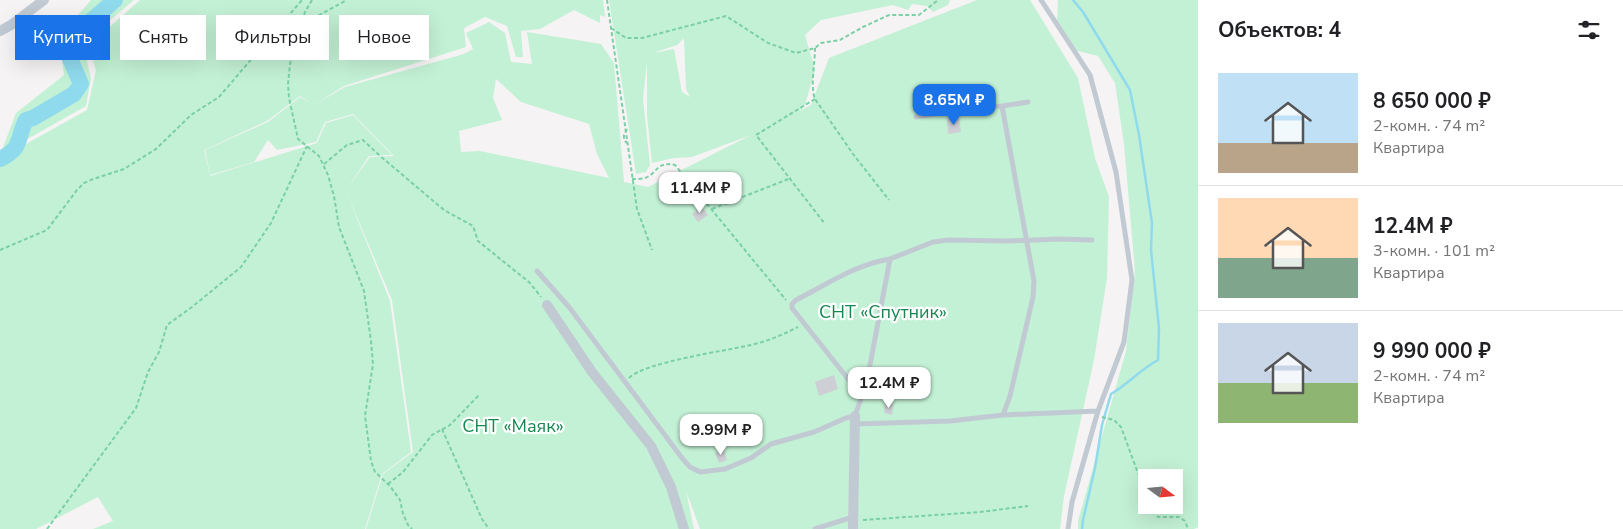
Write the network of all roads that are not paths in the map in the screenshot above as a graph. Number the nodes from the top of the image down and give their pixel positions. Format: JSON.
{"nodes":[{"id":1,"x":44,"y":0,"type":"edge"},
{"id":2,"x":1040,"y":0,"type":"edge"},
{"id":3,"x":0,"y":31,"type":"edge"},
{"id":4,"x":1028,"y":102,"type":"dead end"},
{"id":5,"x":1002,"y":106,"type":"junction"},
{"id":6,"x":916,"y":116,"type":"dead end"},
{"id":7,"x":1027,"y":240,"type":"junction"},
{"id":8,"x":1092,"y":240,"type":"dead end"},
{"id":9,"x":890,"y":260,"type":"junction"},
{"id":10,"x":537,"y":271,"type":"dead end"},
{"id":11,"x":547,"y":305,"type":"road end"},
{"id":12,"x":861,"y":398,"type":"junction"},
{"id":13,"x":1098,"y":411,"type":"junction"},
{"id":14,"x":1003,"y":415,"type":"junction"},
{"id":15,"x":855,"y":420,"type":"junction"},
{"id":16,"x":853,"y":522,"type":"edge"},
{"id":17,"x":684,"y":529,"type":"edge"},
{"id":18,"x":815,"y":529,"type":"edge"},
{"id":19,"x":1068,"y":529,"type":"edge"}],
"edges":[{"from":1,"to":3,"type":"street"},
{"from":2,"to":13,"type":"lane"},
{"from":4,"to":5,"type":"lane"},
{"from":5,"to":6,"type":"lane"},
{"from":5,"to":7,"type":"lane"},
{"from":7,"to":8,"type":"lane"},
{"from":7,"to":9,"type":"lane"},
{"from":7,"to":14,"type":"lane"},
{"from":9,"to":12,"type":"lane"},
{"from":9,"to":12,"type":"lane"},
{"from":10,"to":15,"type":"lane"},
{"from":11,"to":17,"type":"street"},
{"from":12,"to":15,"type":"lane"},
{"from":13,"to":14,"type":"lane"},
{"from":13,"to":19,"type":"lane"},
{"from":14,"to":15,"type":"lane"},
{"from":15,"to":16,"type":"street"},
{"from":16,"to":18,"type":"lane"}]}
